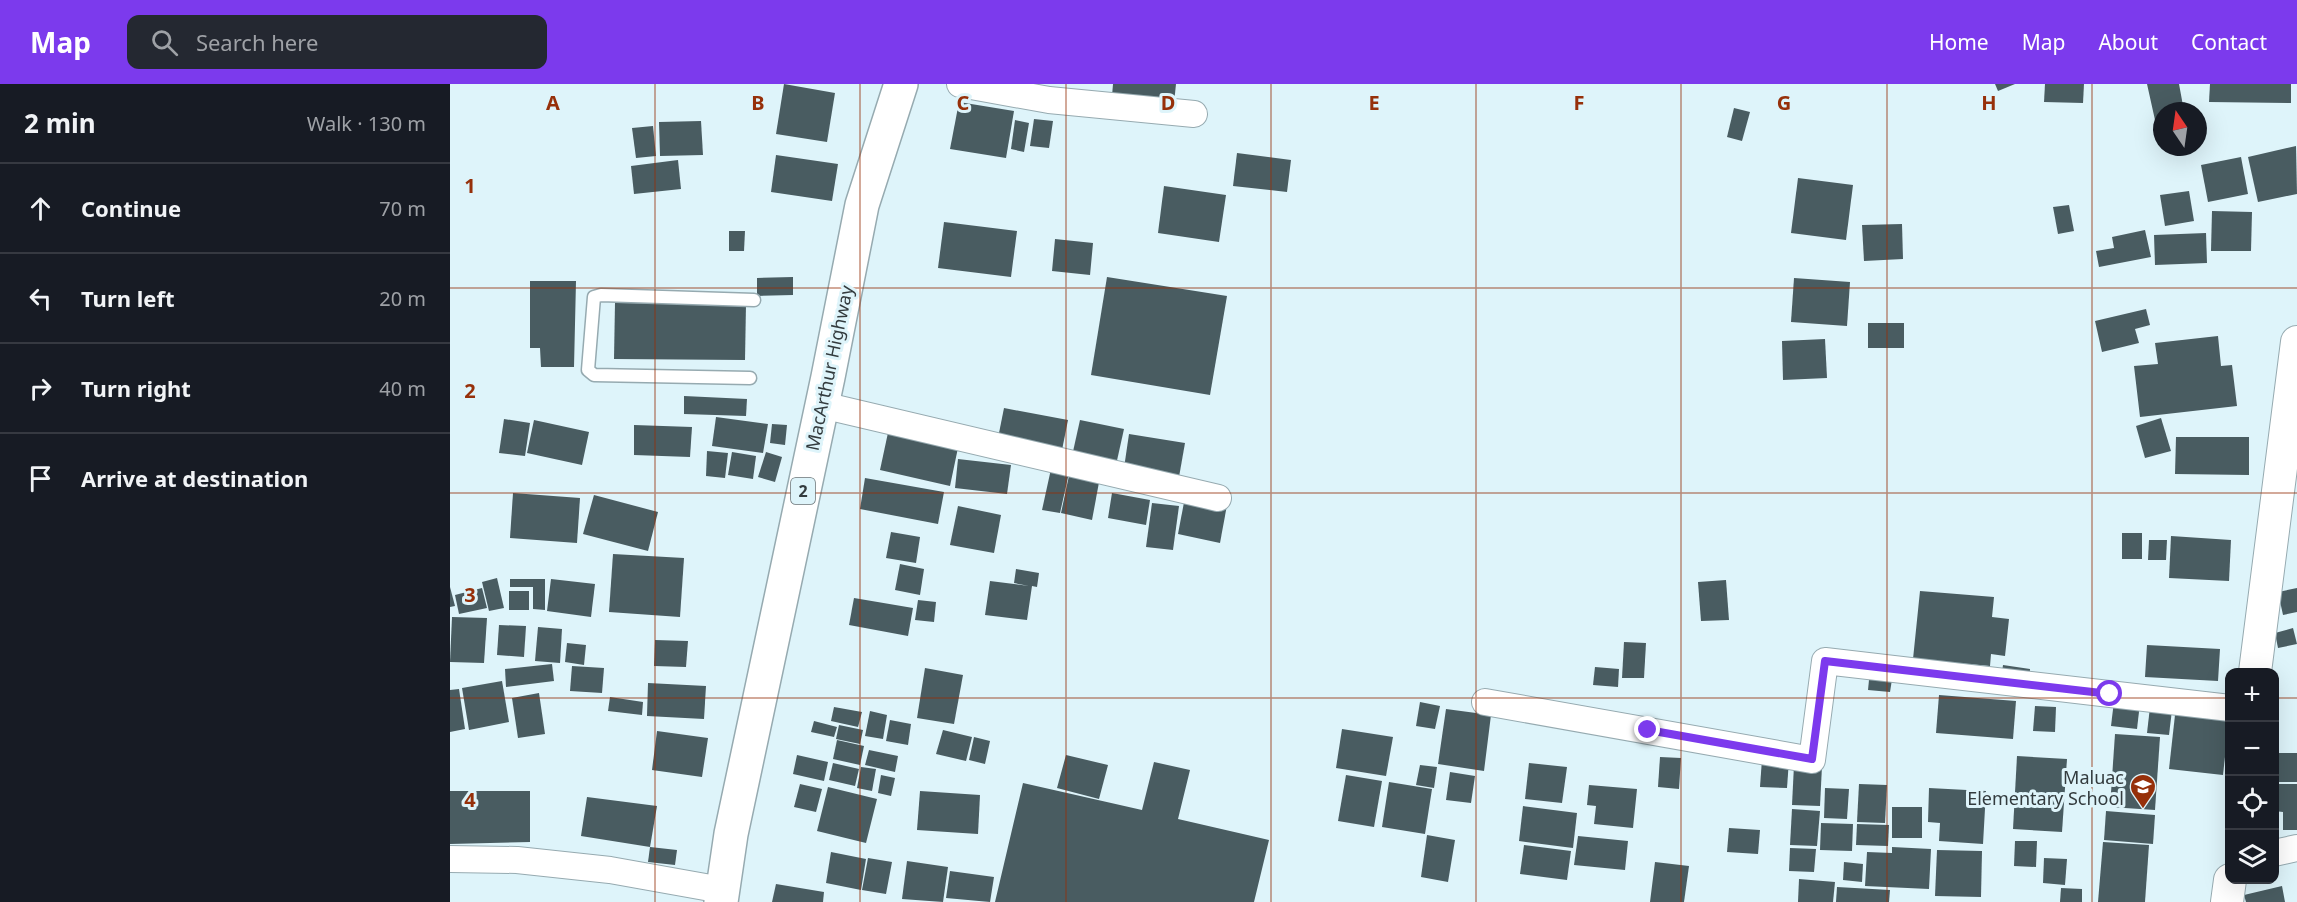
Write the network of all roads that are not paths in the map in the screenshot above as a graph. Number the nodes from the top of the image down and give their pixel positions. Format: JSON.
{"nodes":[{"id":1,"x":901,"y":84,"type":"edge"},
{"id":2,"x":960,"y":84,"type":"edge"},
{"id":3,"x":1194,"y":114,"type":"dead end"},
{"id":4,"x":754,"y":300,"type":"dead end"},
{"id":5,"x":2297,"y":342,"type":"edge"},
{"id":6,"x":750,"y":378,"type":"dead end"},
{"id":7,"x":822,"y":405,"type":"junction"},
{"id":8,"x":1218,"y":498,"type":"dead end"},
{"id":9,"x":2256,"y":668,"type":"edge"},
{"id":10,"x":1485,"y":702,"type":"dead end"},
{"id":11,"x":2225,"y":708,"type":"edge"},
{"id":12,"x":2297,"y":848,"type":"edge"},
{"id":13,"x":2279,"y":852,"type":"edge"},
{"id":14,"x":450,"y":859,"type":"edge"},
{"id":15,"x":2229,"y":884,"type":"edge"},
{"id":16,"x":721,"y":896,"type":"edge"},
{"id":17,"x":2227,"y":902,"type":"edge"}],
"edges":[{"from":1,"to":7,"type":"highway","name":"MacArthur Highway","number":"2"},
{"from":2,"to":3,"type":"street"},
{"from":4,"to":6,"type":"lane"},
{"from":5,"to":9,"type":"street"},
{"from":7,"to":8,"type":"street"},
{"from":7,"to":16,"type":"highway","name":"MacArthur Highway","number":"2"},
{"from":10,"to":11,"type":"street"},
{"from":12,"to":13,"type":"street"},
{"from":14,"to":16,"type":"street"},
{"from":15,"to":17,"type":"street"}]}
